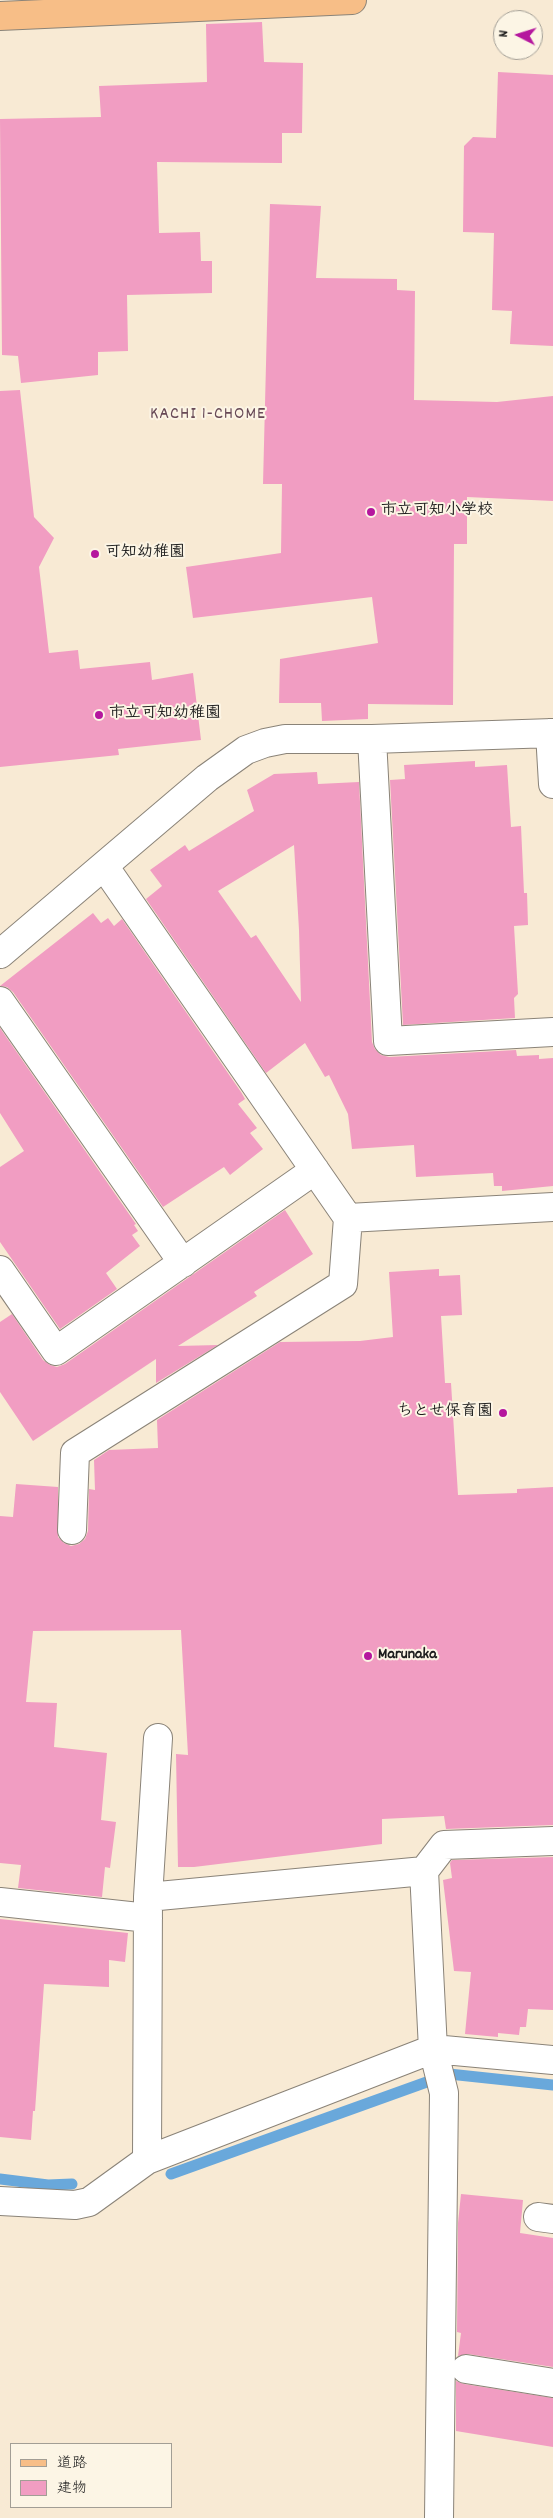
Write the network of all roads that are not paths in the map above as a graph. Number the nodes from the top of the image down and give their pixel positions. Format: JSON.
{"nodes":[{"id":1,"x":352,"y":0,"type":"edge"},
{"id":2,"x":59,"y":6,"type":"edge"},
{"id":3,"x":0,"y":16,"type":"edge"},
{"id":4,"x":552,"y":733,"type":"edge"},
{"id":5,"x":372,"y":739,"type":"junction"},
{"id":6,"x":553,"y":784,"type":"edge"},
{"id":7,"x":104,"y":866,"type":"junction"},
{"id":8,"x":0,"y":954,"type":"edge"},
{"id":9,"x":0,"y":1001,"type":"edge"},
{"id":10,"x":553,"y":1032,"type":"edge"},
{"id":11,"x":315,"y":1170,"type":"junction"},
{"id":12,"x":553,"y":1208,"type":"edge"},
{"id":13,"x":348,"y":1218,"type":"junction"},
{"id":14,"x":183,"y":1263,"type":"junction"},
{"id":15,"x":0,"y":1270,"type":"edge"},
{"id":16,"x":72,"y":1530,"type":"dead end"},
{"id":17,"x":158,"y":1738,"type":"dead end"},
{"id":18,"x":553,"y":1841,"type":"edge"},
{"id":19,"x":424,"y":1871,"type":"junction"},
{"id":20,"x":0,"y":1902,"type":"edge"},
{"id":21,"x":148,"y":1907,"type":"junction"},
{"id":22,"x":553,"y":2060,"type":"edge"},
{"id":23,"x":438,"y":2070,"type":"junction"},
{"id":24,"x":147,"y":2160,"type":"junction"},
{"id":25,"x":0,"y":2201,"type":"edge"},
{"id":26,"x":466,"y":2369,"type":"dead end"},
{"id":27,"x":553,"y":2383,"type":"edge"},
{"id":28,"x":439,"y":2518,"type":"edge"}],
"edges":[{"from":1,"to":2,"type":"main road"},
{"from":2,"to":3,"type":"main road"},
{"from":4,"to":5,"type":"street"},
{"from":4,"to":6,"type":"street"},
{"from":5,"to":7,"type":"street"},
{"from":5,"to":10,"type":"street"},
{"from":7,"to":8,"type":"street"},
{"from":7,"to":11,"type":"street"},
{"from":9,"to":14,"type":"street"},
{"from":11,"to":13,"type":"street"},
{"from":11,"to":14,"type":"street"},
{"from":12,"to":13,"type":"street"},
{"from":13,"to":16,"type":"street"},
{"from":14,"to":15,"type":"street"},
{"from":17,"to":21,"type":"street"},
{"from":18,"to":19,"type":"street"},
{"from":19,"to":21,"type":"street"},
{"from":19,"to":23,"type":"street"},
{"from":20,"to":21,"type":"street"},
{"from":21,"to":24,"type":"street"},
{"from":22,"to":23,"type":"street"},
{"from":23,"to":24,"type":"street"},
{"from":23,"to":28,"type":"street"},
{"from":24,"to":25,"type":"street"},
{"from":26,"to":27,"type":"street"}]}
